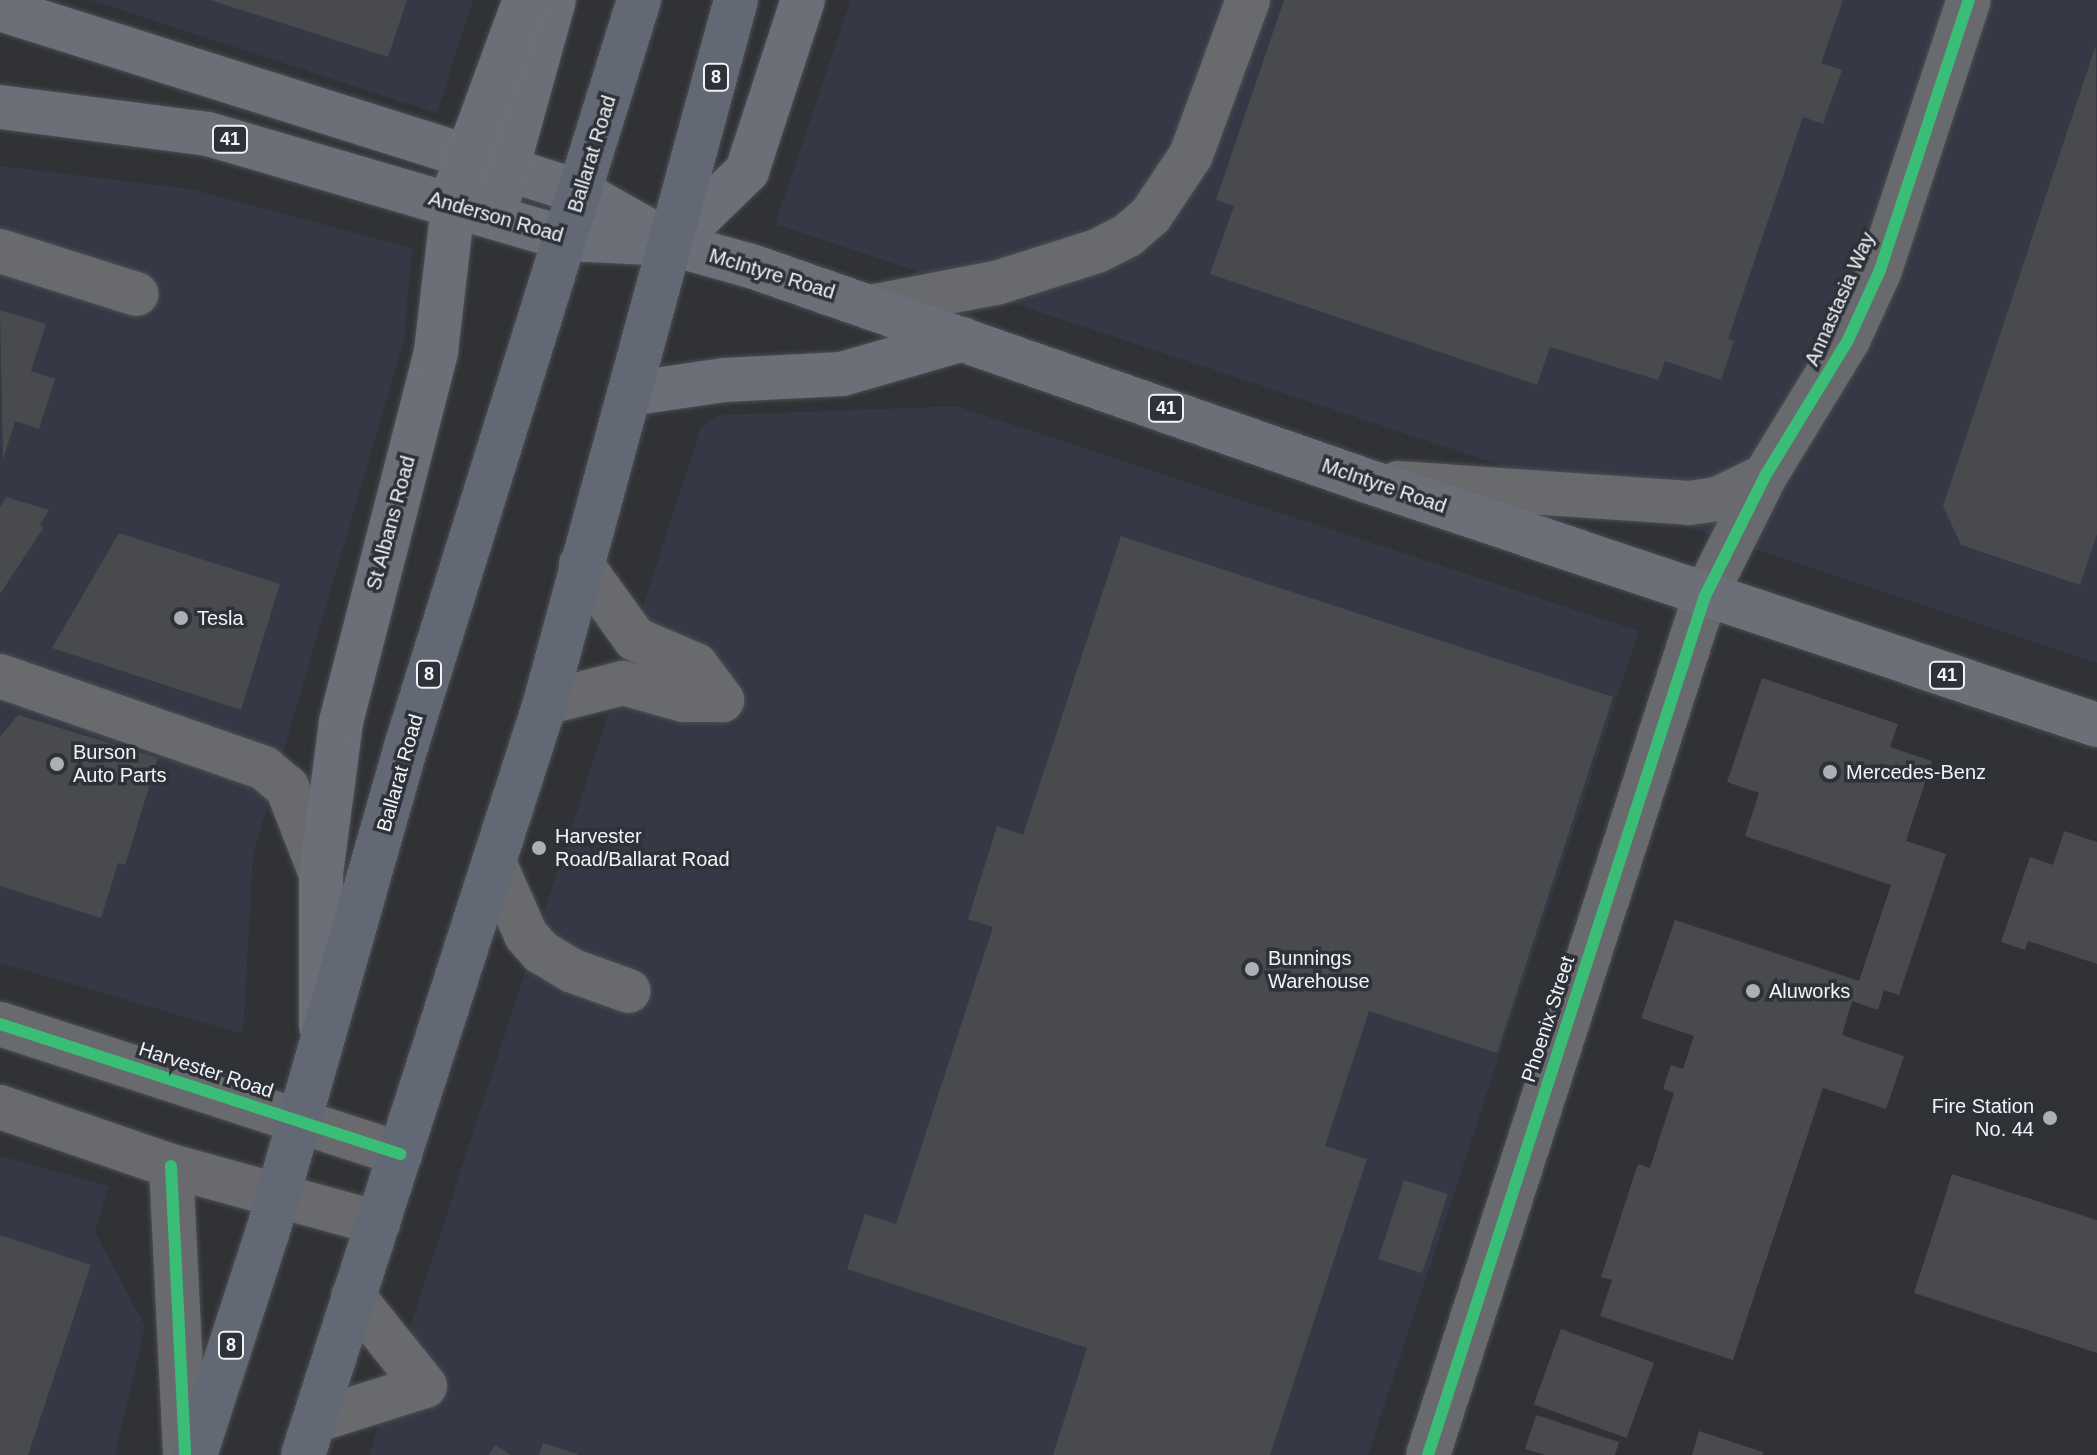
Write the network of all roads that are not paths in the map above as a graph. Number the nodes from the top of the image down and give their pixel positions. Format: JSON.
{"nodes":[{"id":1,"x":525,"y":0,"type":"edge"},
{"id":2,"x":554,"y":0,"type":"edge"},
{"id":3,"x":639,"y":0,"type":"edge"},
{"id":4,"x":736,"y":0,"type":"edge"},
{"id":5,"x":803,"y":0,"type":"edge"},
{"id":6,"x":1248,"y":0,"type":"edge"},
{"id":7,"x":1969,"y":0,"type":"edge"},
{"id":8,"x":0,"y":9,"type":"edge"},
{"id":9,"x":0,"y":107,"type":"edge"},
{"id":10,"x":466,"y":157,"type":"junction"},
{"id":11,"x":508,"y":170,"type":"junction"},
{"id":12,"x":580,"y":192,"type":"junction"},
{"id":13,"x":473,"y":210,"type":"junction"},
{"id":14,"x":566,"y":239,"type":"junction"},
{"id":15,"x":672,"y":244,"type":"junction"},
{"id":16,"x":0,"y":251,"type":"edge"},
{"id":17,"x":136,"y":294,"type":"dead end"},
{"id":18,"x":875,"y":306,"type":"junction"},
{"id":19,"x":963,"y":339,"type":"junction"},
{"id":20,"x":629,"y":394,"type":"junction"},
{"id":21,"x":1765,"y":476,"type":"junction"},
{"id":22,"x":1367,"y":481,"type":"junction"},
{"id":23,"x":581,"y":564,"type":"junction"},
{"id":24,"x":1705,"y":596,"type":"junction"},
{"id":25,"x":0,"y":676,"type":"edge"},
{"id":26,"x":545,"y":703,"type":"junction"},
{"id":27,"x":2097,"y":725,"type":"edge"},
{"id":28,"x":494,"y":862,"type":"junction"},
{"id":29,"x":321,"y":874,"type":"junction"},
{"id":30,"x":629,"y":991,"type":"dead end"},
{"id":31,"x":0,"y":1024,"type":"edge"},
{"id":32,"x":321,"y":1058,"type":"junction"},
{"id":33,"x":0,"y":1107,"type":"edge"},
{"id":34,"x":301,"y":1122,"type":"junction"},
{"id":35,"x":400,"y":1154,"type":"junction"},
{"id":36,"x":171,"y":1166,"type":"junction"},
{"id":37,"x":278,"y":1196,"type":"junction"},
{"id":38,"x":378,"y":1223,"type":"junction"},
{"id":39,"x":353,"y":1296,"type":"junction"},
{"id":40,"x":309,"y":1438,"type":"edge"},
{"id":41,"x":185,"y":1455,"type":"edge"},
{"id":42,"x":195,"y":1455,"type":"edge"},
{"id":43,"x":1428,"y":1455,"type":"edge"}],
"edges":[{"from":1,"to":10,"type":"main road","name":"St Albans Road"},
{"from":2,"to":11,"type":"main road","name":"St Albans Road"},
{"from":3,"to":12,"type":"highway","name":"Ballarat Road","number":"8"},
{"from":4,"to":15,"type":"highway","number":"8"},
{"from":5,"to":15,"type":"main road"},
{"from":6,"to":18,"type":"street"},
{"from":7,"to":21,"type":"street","name":"Annastasia Way"},
{"from":8,"to":10,"type":"main road","number":"41"},
{"from":9,"to":13,"type":"main road","name":"Anderson Road","number":"41"},
{"from":10,"to":11,"type":"main road","number":"41"},
{"from":10,"to":13,"type":"main road","name":"St Albans Road"},
{"from":11,"to":12,"type":"main road","number":"41"},
{"from":11,"to":13,"type":"main road","name":"St Albans Road"},
{"from":12,"to":14,"type":"highway","name":"Ballarat Road","number":"8"},
{"from":12,"to":15,"type":"main road","number":"41"},
{"from":13,"to":14,"type":"main road","name":"Anderson Road","number":"41"},
{"from":13,"to":29,"type":"main road","name":"St Albans Road"},
{"from":14,"to":15,"type":"main road","name":"Anderson Road","number":"41"},
{"from":14,"to":32,"type":"highway","name":"Ballarat Road","number":"8"},
{"from":15,"to":18,"type":"main road","name":"McIntyre Road","number":"41"},
{"from":15,"to":20,"type":"highway","number":"8"},
{"from":16,"to":17,"type":"street"},
{"from":18,"to":19,"type":"main road","name":"McIntyre Road","number":"41"},
{"from":19,"to":20,"type":"main road"},
{"from":19,"to":22,"type":"main road","name":"McIntyre Road","number":"41"},
{"from":20,"to":23,"type":"highway","number":"8"},
{"from":21,"to":22,"type":"street"},
{"from":21,"to":24,"type":"street","name":"Annastasia Way"},
{"from":22,"to":24,"type":"main road","name":"McIntyre Road","number":"41"},
{"from":23,"to":26,"type":"highway","number":"8"},
{"from":23,"to":26,"type":"street"},
{"from":24,"to":27,"type":"main road","name":"McIntyre Road","number":"41"},
{"from":24,"to":43,"type":"street","name":"Phoenix Street"},
{"from":25,"to":29,"type":"street"},
{"from":26,"to":28,"type":"highway","number":"8"},
{"from":28,"to":30,"type":"street"},
{"from":28,"to":35,"type":"highway","number":"8"},
{"from":29,"to":32,"type":"main road","name":"St Albans Road"},
{"from":31,"to":34,"type":"street","name":"Harvester Road"},
{"from":32,"to":34,"type":"highway","name":"Ballarat Road","number":"8"},
{"from":33,"to":36,"type":"street"},
{"from":34,"to":35,"type":"street","name":"Harvester Road"},
{"from":34,"to":37,"type":"highway","name":"Ballarat Road","number":"8"},
{"from":35,"to":38,"type":"highway","number":"8"},
{"from":36,"to":37,"type":"street"},
{"from":36,"to":41,"type":"street"},
{"from":37,"to":38,"type":"street"},
{"from":37,"to":42,"type":"highway","name":"Ballarat Road","number":"8"},
{"from":38,"to":39,"type":"highway","number":"8"},
{"from":39,"to":40,"type":"highway","number":"8"},
{"from":39,"to":40,"type":"street"}]}
